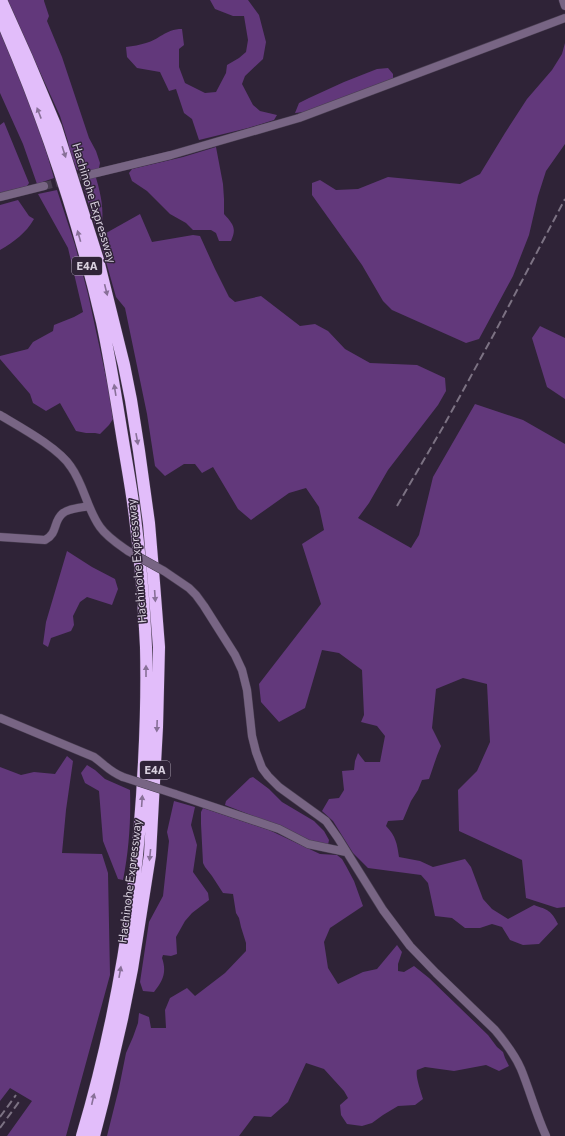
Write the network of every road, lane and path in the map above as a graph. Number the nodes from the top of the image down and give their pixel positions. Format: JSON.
{"nodes":[{"id":1,"x":1,"y":0,"type":"edge"},
{"id":2,"x":563,"y":0,"type":"edge"},
{"id":3,"x":565,"y":6,"type":"edge"},
{"id":4,"x":0,"y":16,"type":"edge"},
{"id":5,"x":565,"y":18,"type":"edge"},
{"id":6,"x":84,"y":176,"type":"tunnel mouth"},
{"id":7,"x":44,"y":186,"type":"tunnel mouth"},
{"id":8,"x":0,"y":197,"type":"edge"},
{"id":9,"x":0,"y":415,"type":"edge"},
{"id":10,"x":89,"y":506,"type":"junction"},
{"id":11,"x":0,"y":537,"type":"edge"},
{"id":12,"x":0,"y":718,"type":"edge"},
{"id":13,"x":346,"y":852,"type":"junction"},
{"id":14,"x":82,"y":1136,"type":"edge"},
{"id":15,"x":94,"y":1136,"type":"edge"},
{"id":16,"x":546,"y":1136,"type":"edge"}],
"edges":[{"from":1,"to":15,"type":"highway","name":"Hachinohe Expressway","number":"E4A","one_way":true},
{"from":2,"to":3,"type":"street"},
{"from":14,"to":4,"type":"highway","name":"Hachinohe Expressway","number":"E4A","one_way":true},
{"from":5,"to":6,"type":"street"},
{"from":7,"to":8,"type":"street"},
{"from":9,"to":10,"type":"street"},
{"from":10,"to":11,"type":"street"},
{"from":10,"to":13,"type":"street","bridge":true},
{"from":12,"to":13,"type":"street","bridge":true},
{"from":13,"to":16,"type":"street"}]}
